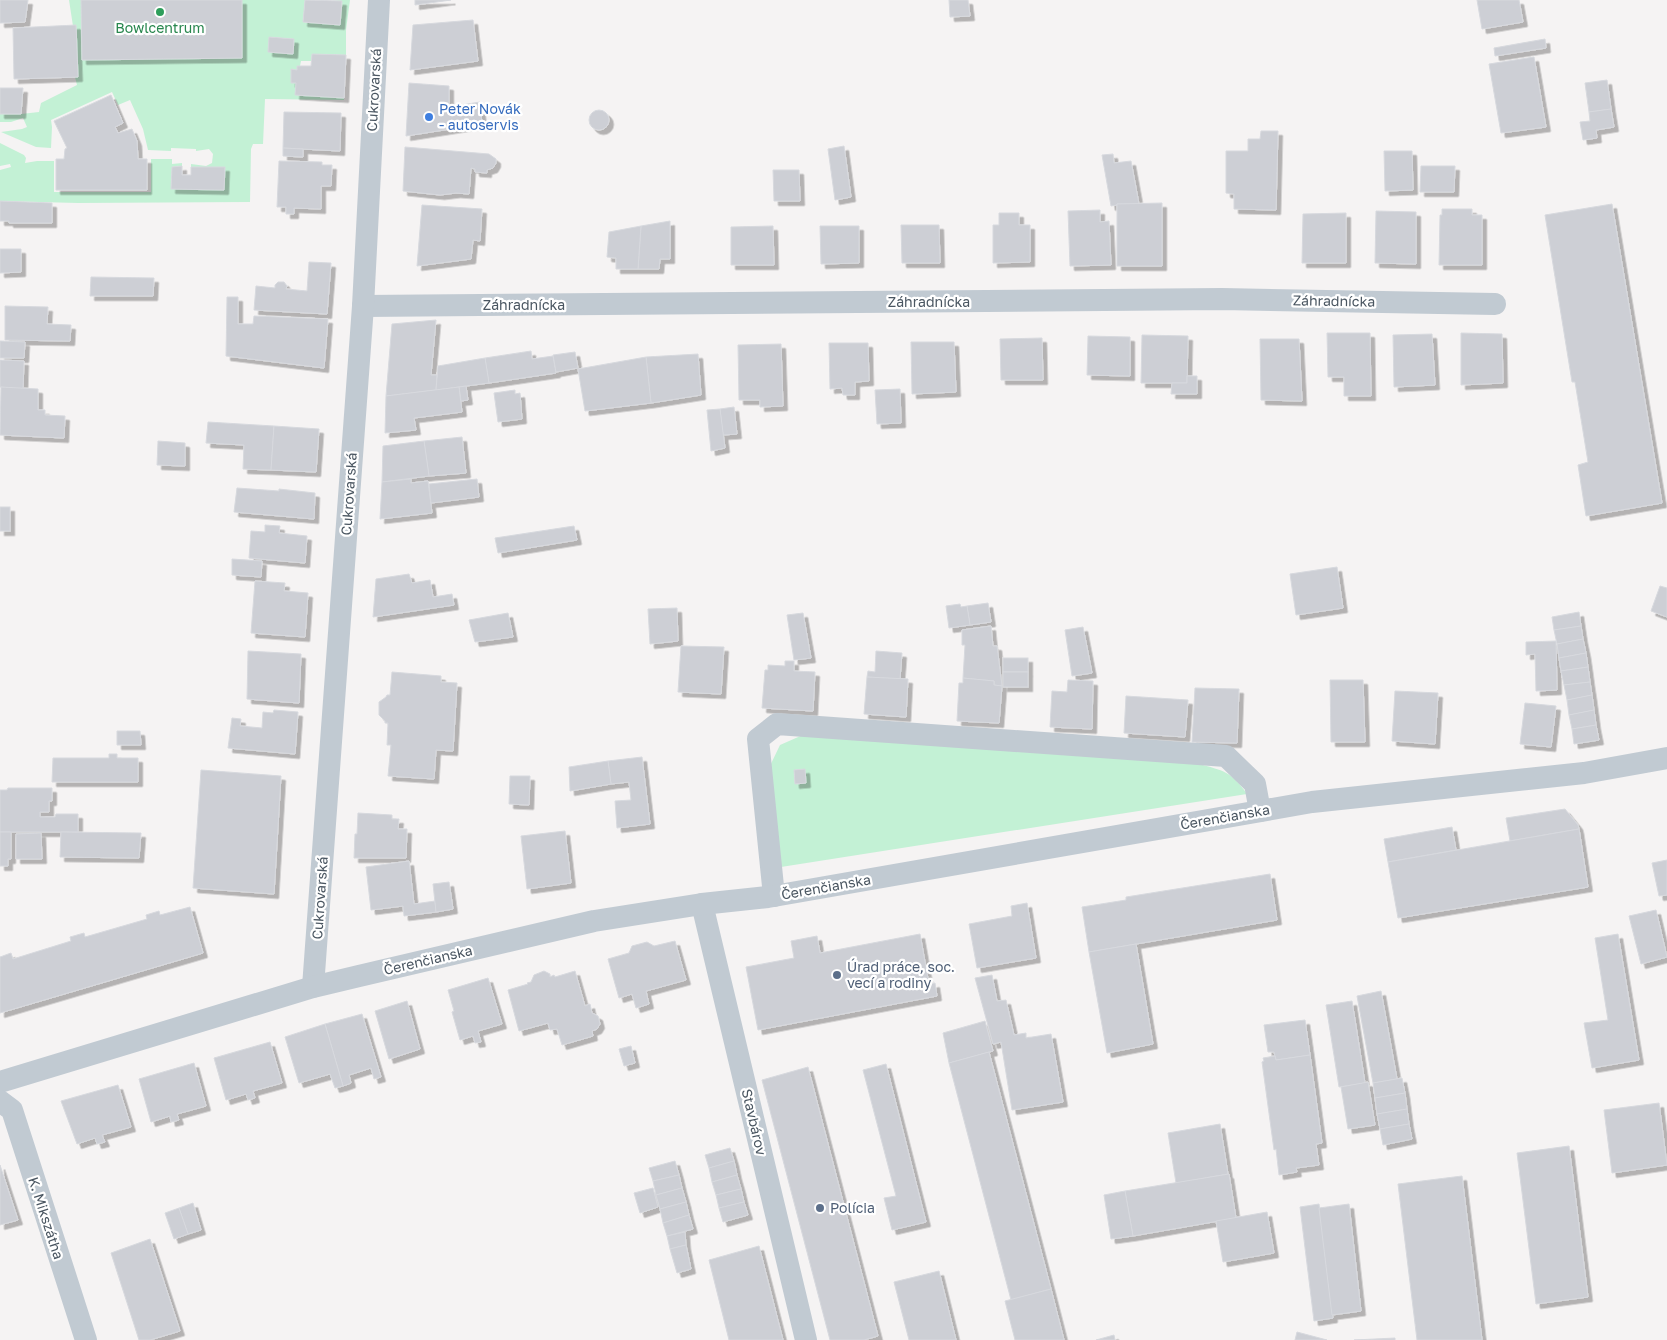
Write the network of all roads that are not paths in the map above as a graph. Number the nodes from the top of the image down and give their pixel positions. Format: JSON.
{"nodes":[{"id":1,"x":379,"y":0,"type":"edge"},
{"id":2,"x":1495,"y":304,"type":"dead end"},
{"id":3,"x":362,"y":306,"type":"junction"},
{"id":4,"x":1667,"y":758,"type":"edge"},
{"id":5,"x":1260,"y":811,"type":"junction"},
{"id":6,"x":774,"y":896,"type":"junction"},
{"id":7,"x":702,"y":904,"type":"junction"},
{"id":8,"x":313,"y":987,"type":"junction"},
{"id":9,"x":0,"y":1082,"type":"edge"},
{"id":10,"x":0,"y":1101,"type":"edge"},
{"id":11,"x":86,"y":1340,"type":"edge"},
{"id":12,"x":806,"y":1340,"type":"edge"}],
"edges":[{"from":1,"to":3,"type":"street","name":"Cukrovarská"},
{"from":2,"to":3,"type":"street","name":"Záhradnícka"},
{"from":3,"to":8,"type":"street","name":"Cukrovarská"},
{"from":4,"to":5,"type":"street","name":"Čerenčianska"},
{"from":5,"to":6,"type":"street","name":"Čerenčianska"},
{"from":5,"to":6,"type":"street"},
{"from":6,"to":7,"type":"street","name":"Čerenčianska"},
{"from":7,"to":8,"type":"street","name":"Čerenčianska"},
{"from":7,"to":12,"type":"street","name":"Stavbárov"},
{"from":8,"to":9,"type":"street","name":"Čerenčianska"},
{"from":10,"to":11,"type":"street","name":"K. Mikszátha"}]}
